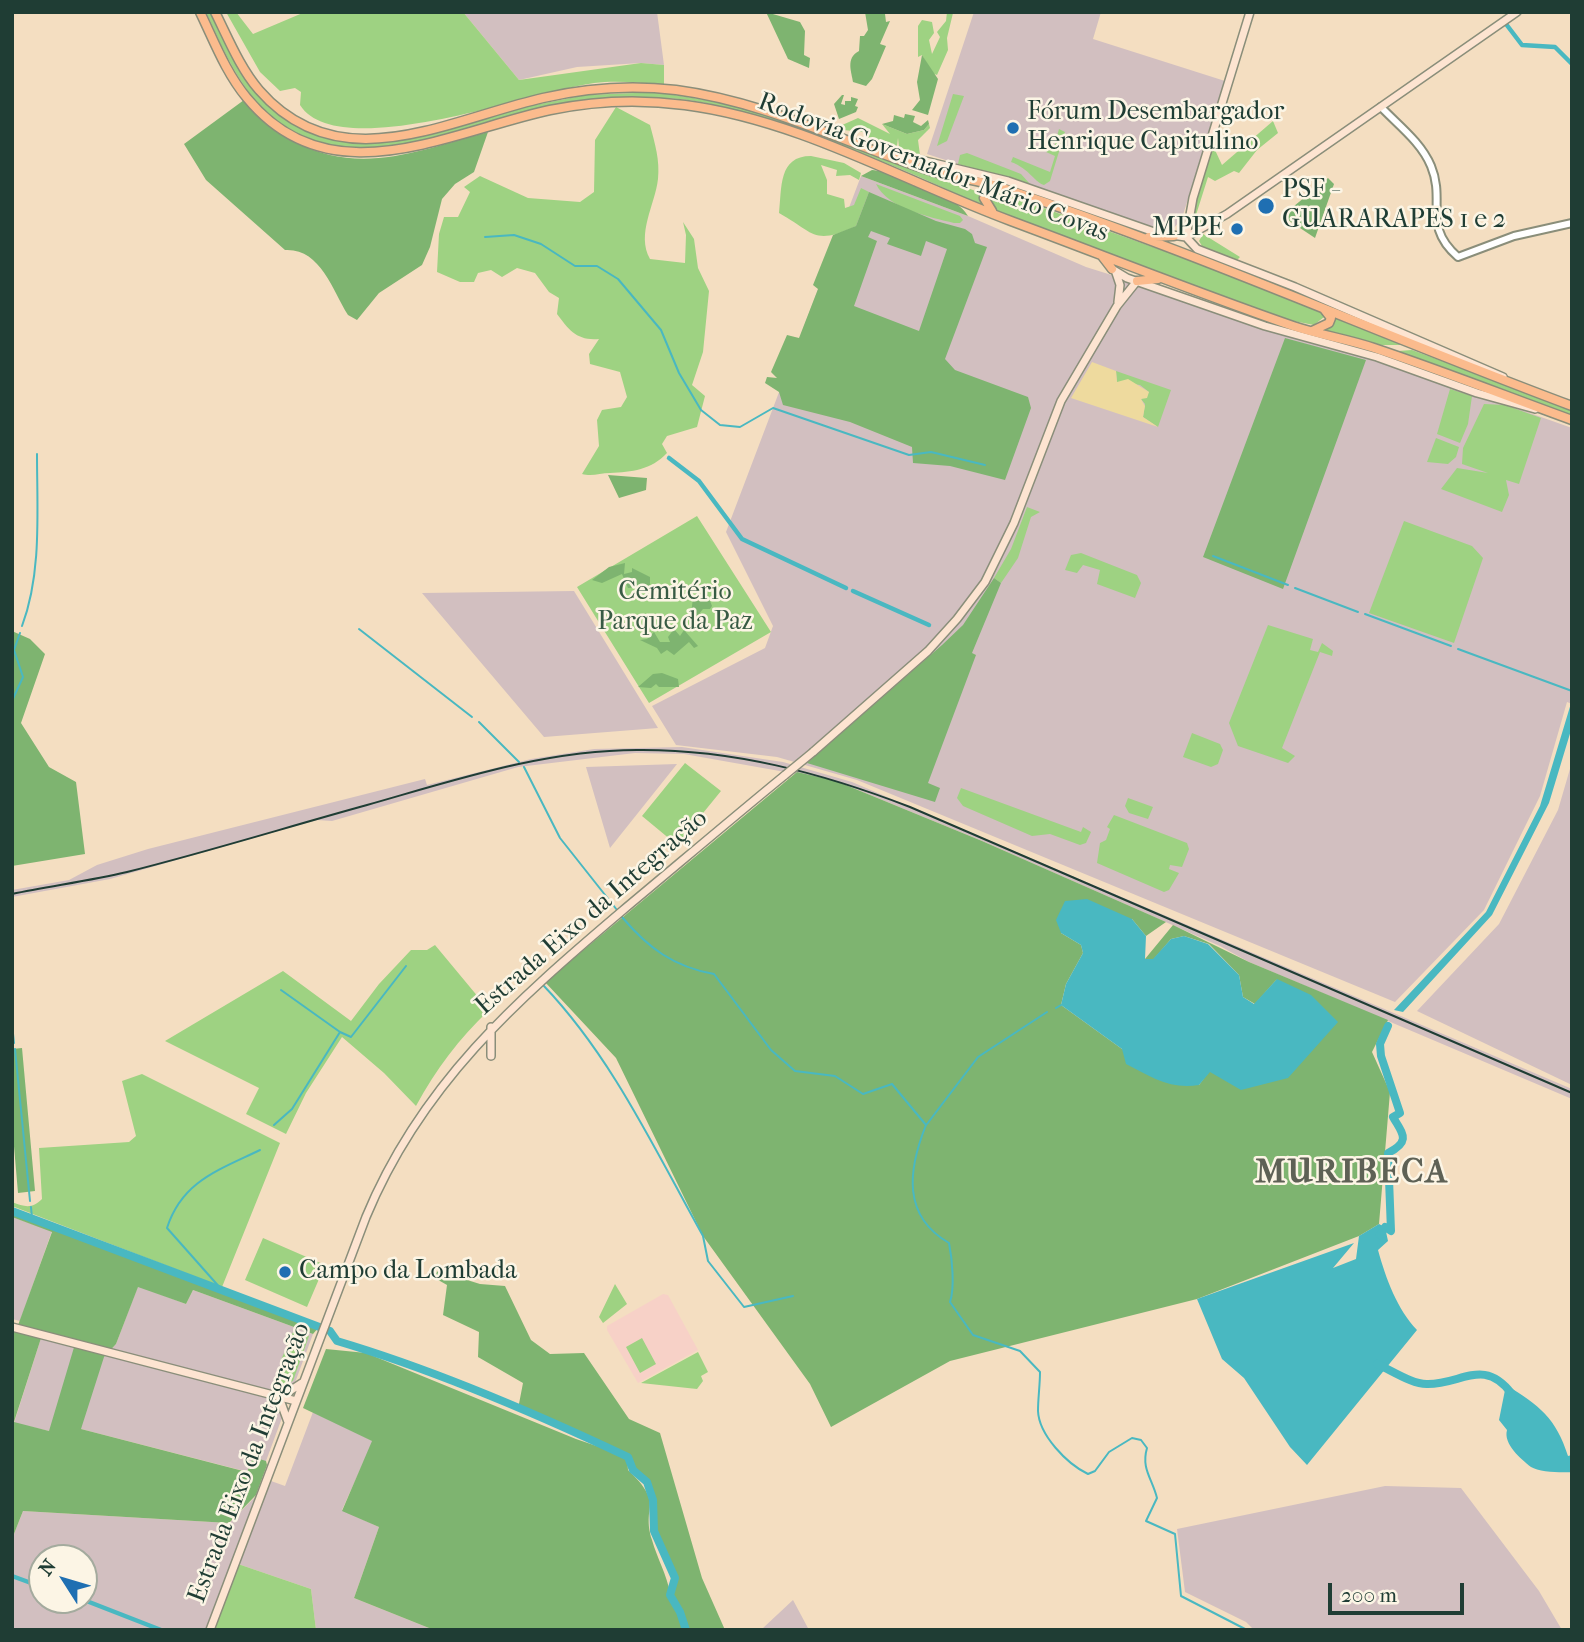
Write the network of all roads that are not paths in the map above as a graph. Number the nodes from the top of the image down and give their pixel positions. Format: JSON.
{"nodes":[{"id":1,"x":200,"y":12,"type":"edge"},
{"id":2,"x":215,"y":12,"type":"edge"},
{"id":3,"x":1250,"y":12,"type":"edge"},
{"id":4,"x":1517,"y":12,"type":"edge"},
{"id":5,"x":1381,"y":107,"type":"junction"},
{"id":6,"x":876,"y":150,"type":"junction"},
{"id":7,"x":1002,"y":187,"type":"junction"},
{"id":8,"x":996,"y":215,"type":"junction"},
{"id":9,"x":1186,"y":223,"type":"junction"},
{"id":10,"x":1572,"y":223,"type":"edge"},
{"id":11,"x":1205,"y":229,"type":"junction"},
{"id":12,"x":1174,"y":236,"type":"junction"},
{"id":13,"x":1139,"y":237,"type":"junction"},
{"id":14,"x":1186,"y":237,"type":"junction"},
{"id":15,"x":1197,"y":249,"type":"junction"},
{"id":16,"x":1100,"y":254,"type":"junction"},
{"id":17,"x":1210,"y":262,"type":"junction"},
{"id":18,"x":1112,"y":269,"type":"junction"},
{"id":19,"x":1166,"y":279,"type":"junction"},
{"id":20,"x":1137,"y":281,"type":"junction"},
{"id":21,"x":1320,"y":305,"type":"junction"},
{"id":22,"x":1117,"y":306,"type":"junction"},
{"id":23,"x":1309,"y":331,"type":"junction"},
{"id":24,"x":1517,"y":386,"type":"junction"},
{"id":25,"x":1572,"y":406,"type":"edge"},
{"id":26,"x":1542,"y":410,"type":"junction"},
{"id":27,"x":1572,"y":421,"type":"edge"},
{"id":28,"x":491,"y":1027,"type":"junction"},
{"id":29,"x":491,"y":1056,"type":"dead end"},
{"id":30,"x":12,"y":1328,"type":"edge"},
{"id":31,"x":303,"y":1383,"type":"junction"},
{"id":32,"x":278,"y":1397,"type":"junction"},
{"id":33,"x":295,"y":1403,"type":"junction"},
{"id":34,"x":288,"y":1422,"type":"junction"},
{"id":35,"x":210,"y":1630,"type":"edge"}],
"edges":[{"from":1,"to":8,"type":"highway","name":"Rodovia Governador Mário Covas"},
{"from":2,"to":6,"type":"highway","name":"Rodovia Governador Mário Covas"},
{"from":3,"to":9,"type":"main road"},
{"from":4,"to":5,"type":"main road"},
{"from":5,"to":10,"type":"street"},
{"from":5,"to":11,"type":"main road"},
{"from":6,"to":7,"type":"highway","name":"Rodovia Governador Mário Covas"},
{"from":6,"to":12,"type":"main road"},
{"from":7,"to":8,"type":"highway"},
{"from":7,"to":13,"type":"highway","name":"Rodovia Governador Mário Covas"},
{"from":8,"to":16,"type":"highway","name":"Rodovia Governador Mário Covas"},
{"from":9,"to":12,"type":"main road"},
{"from":9,"to":14,"type":"main road"},
{"from":11,"to":14,"type":"main road"},
{"from":11,"to":15,"type":"main road"},
{"from":12,"to":13,"type":"highway"},
{"from":12,"to":14,"type":"main road"},
{"from":13,"to":17,"type":"highway","name":"Rodovia Governador Mário Covas"},
{"from":14,"to":15,"type":"main road"},
{"from":15,"to":17,"type":"highway"},
{"from":15,"to":24,"type":"main road"},
{"from":16,"to":18,"type":"highway"},
{"from":16,"to":19,"type":"highway","name":"Rodovia Governador Mário Covas"},
{"from":17,"to":21,"type":"highway","name":"Rodovia Governador Mário Covas"},
{"from":18,"to":20,"type":"main road"},
{"from":18,"to":22,"type":"main road"},
{"from":19,"to":20,"type":"highway"},
{"from":19,"to":23,"type":"highway","name":"Rodovia Governador Mário Covas"},
{"from":20,"to":22,"type":"main road","name":"Estrada Eixo da Integração"},
{"from":20,"to":26,"type":"main road"},
{"from":21,"to":23,"type":"highway"},
{"from":21,"to":24,"type":"highway","name":"Rodovia Governador Mário Covas"},
{"from":22,"to":28,"type":"main road","name":"Estrada Eixo da Integração","bridge":true},
{"from":23,"to":26,"type":"highway","name":"Rodovia Governador Mário Covas"},
{"from":24,"to":25,"type":"highway","name":"Rodovia Governador Mário Covas"},
{"from":26,"to":27,"type":"highway","name":"Rodovia Governador Mário Covas"},
{"from":28,"to":29,"type":"main road"},
{"from":28,"to":31,"type":"main road","name":"Estrada Eixo da Integração"},
{"from":30,"to":32,"type":"main road"},
{"from":31,"to":32,"type":"main road"},
{"from":31,"to":33,"type":"main road","name":"Estrada Eixo da Integração"},
{"from":32,"to":33,"type":"main road"},
{"from":32,"to":34,"type":"main road"},
{"from":33,"to":34,"type":"main road","name":"Estrada Eixo da Integração"},
{"from":34,"to":35,"type":"main road","name":"Estrada Eixo da Integração"}]}
